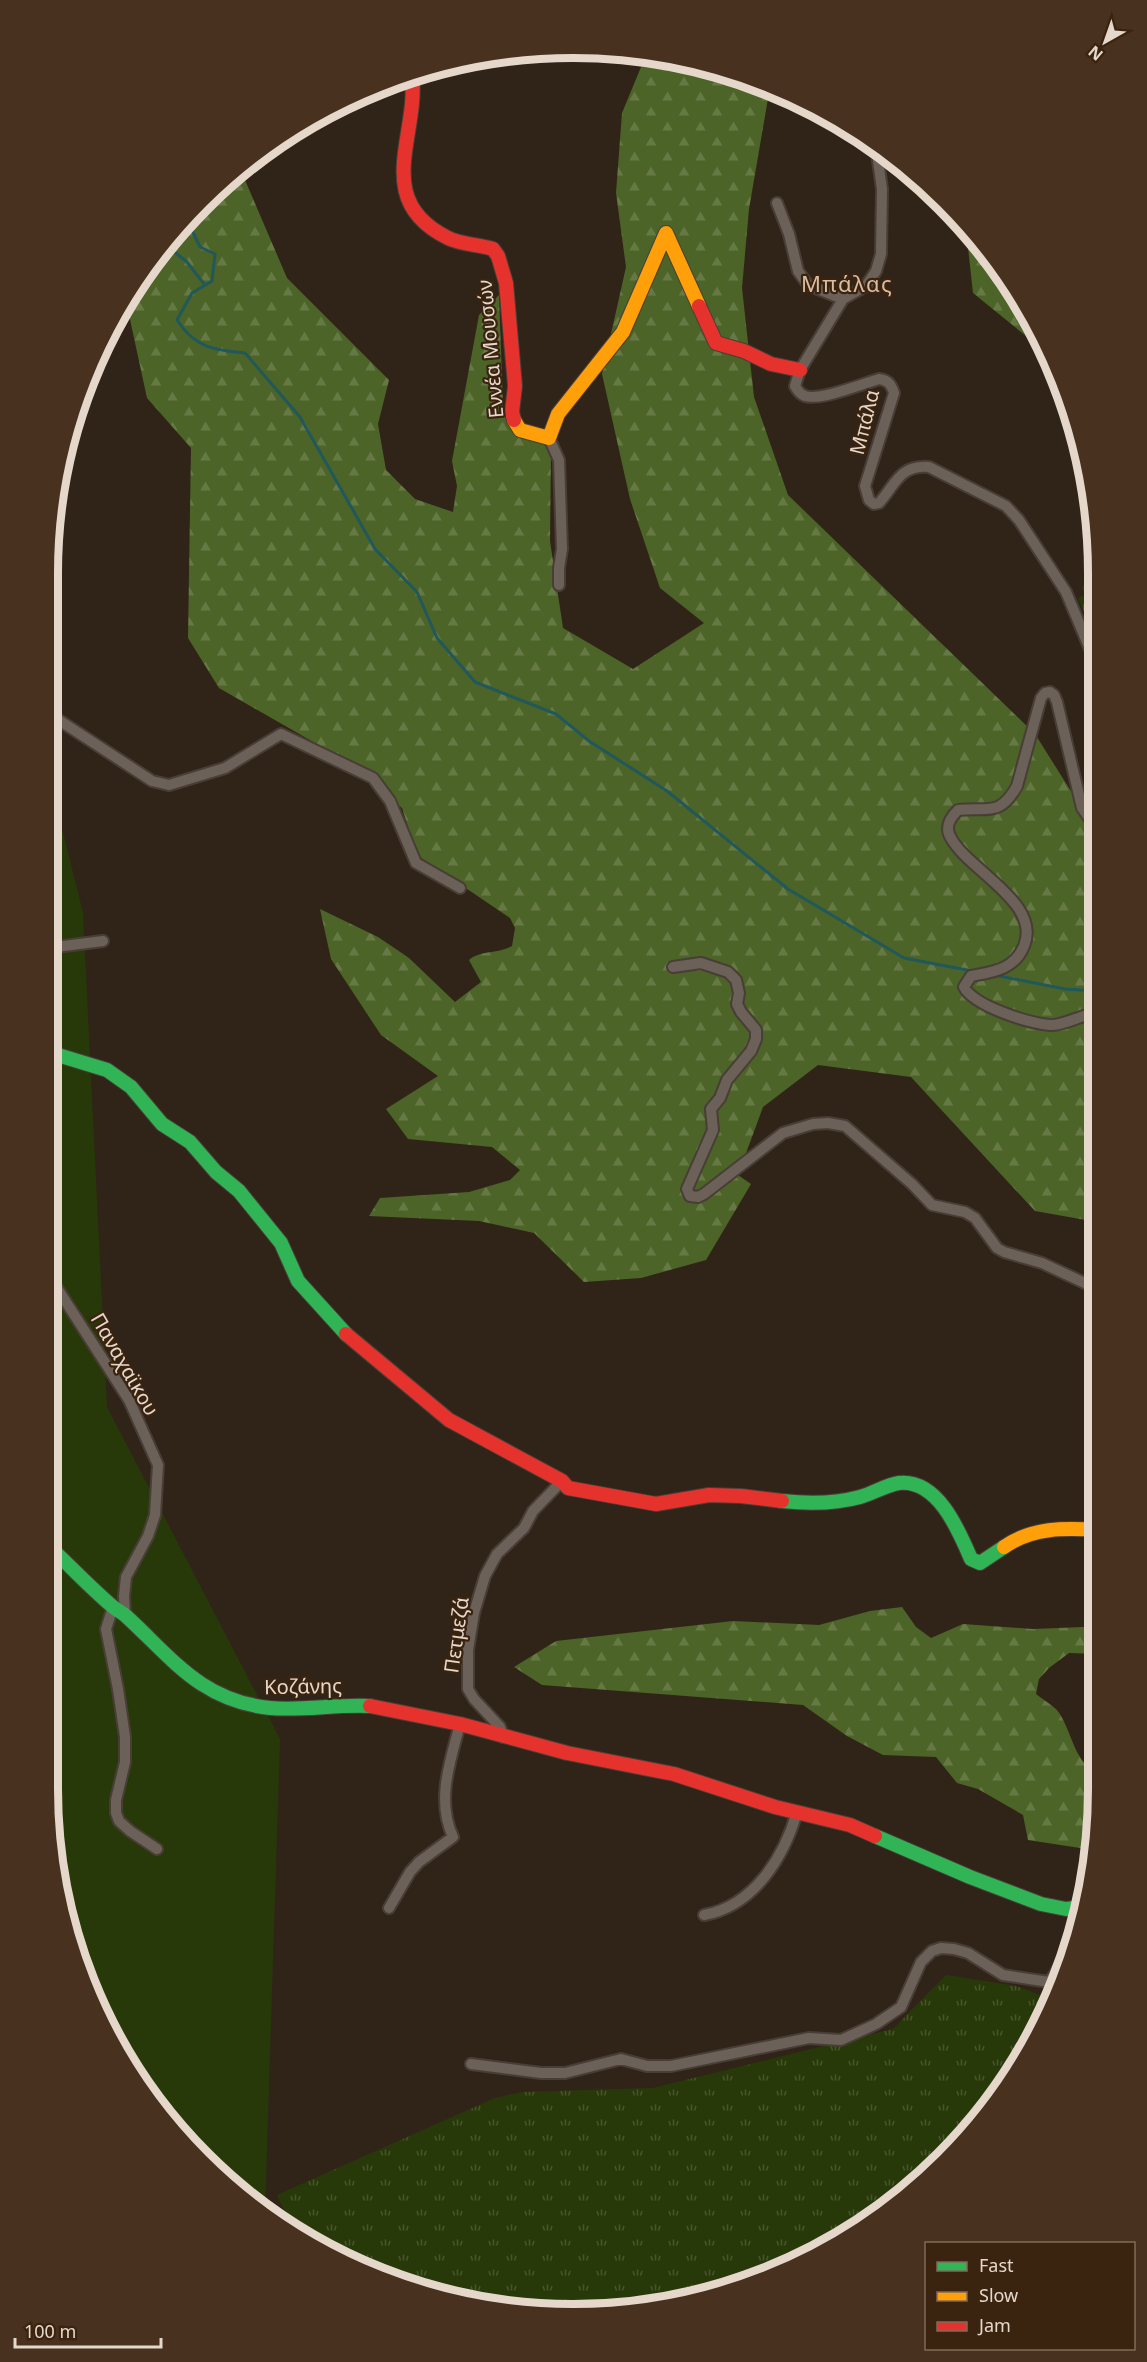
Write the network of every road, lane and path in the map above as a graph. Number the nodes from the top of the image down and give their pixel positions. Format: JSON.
{"nodes":[{"id":1,"x":412,"y":85,"type":"edge"},
{"id":2,"x":878,"y":158,"type":"edge"},
{"id":3,"x":777,"y":203,"type":"dead end"},
{"id":4,"x":843,"y":299,"type":"junction"},
{"id":5,"x":800,"y":370,"type":"junction"},
{"id":6,"x":549,"y":438,"type":"junction"},
{"id":7,"x":559,"y":585,"type":"dead end"},
{"id":8,"x":1088,"y":644,"type":"edge"},
{"id":9,"x":58,"y":720,"type":"edge"},
{"id":10,"x":1088,"y":817,"type":"edge"},
{"id":11,"x":460,"y":888,"type":"dead end"},
{"id":12,"x":103,"y":941,"type":"dead end"},
{"id":13,"x":58,"y":947,"type":"edge"},
{"id":14,"x":673,"y":967,"type":"dead end"},
{"id":15,"x":1088,"y":1016,"type":"edge"},
{"id":16,"x":58,"y":1055,"type":"edge"},
{"id":17,"x":1088,"y":1285,"type":"edge"},
{"id":18,"x":58,"y":1290,"type":"edge"},
{"id":19,"x":562,"y":1480,"type":"junction"},
{"id":20,"x":1088,"y":1530,"type":"edge"},
{"id":21,"x":58,"y":1555,"type":"edge"},
{"id":22,"x":112,"y":1607,"type":"junction"},
{"id":23,"x":125,"y":1615,"type":"junction"},
{"id":24,"x":460,"y":1724,"type":"junction"},
{"id":25,"x":504,"y":1737,"type":"junction"},
{"id":26,"x":797,"y":1812,"type":"junction"},
{"id":27,"x":157,"y":1849,"type":"dead end"},
{"id":28,"x":389,"y":1908,"type":"dead end"},
{"id":29,"x":1074,"y":1908,"type":"edge"},
{"id":30,"x":704,"y":1915,"type":"dead end"},
{"id":31,"x":1055,"y":1969,"type":"edge"},
{"id":32,"x":471,"y":2064,"type":"dead end"}],
"edges":[{"from":1,"to":6,"type":"street","name":"Εννέα Μουσών"},
{"from":2,"to":4,"type":"street"},
{"from":3,"to":4,"type":"street"},
{"from":4,"to":5,"type":"street"},
{"from":5,"to":6,"type":"street"},
{"from":5,"to":8,"type":"street","name":"Μπάλα"},
{"from":6,"to":7,"type":"street"},
{"from":9,"to":11,"type":"street"},
{"from":10,"to":15,"type":"street"},
{"from":12,"to":13,"type":"street"},
{"from":14,"to":17,"type":"street"},
{"from":16,"to":19,"type":"street"},
{"from":18,"to":23,"type":"street","name":"Παναχαϊκου"},
{"from":19,"to":20,"type":"street"},
{"from":19,"to":25,"type":"street","name":"Πετμεζά"},
{"from":21,"to":22,"type":"street","name":"Κοζάνης"},
{"from":22,"to":23,"type":"street","name":"Κοζάνης"},
{"from":22,"to":27,"type":"street"},
{"from":23,"to":24,"type":"street","name":"Κοζάνης"},
{"from":24,"to":25,"type":"street","name":"Κοζάνης"},
{"from":24,"to":28,"type":"street"},
{"from":25,"to":26,"type":"street","name":"Κοζάνης"},
{"from":26,"to":29,"type":"street","name":"Κοζάνης"},
{"from":26,"to":30,"type":"street"},
{"from":31,"to":32,"type":"street"}]}
